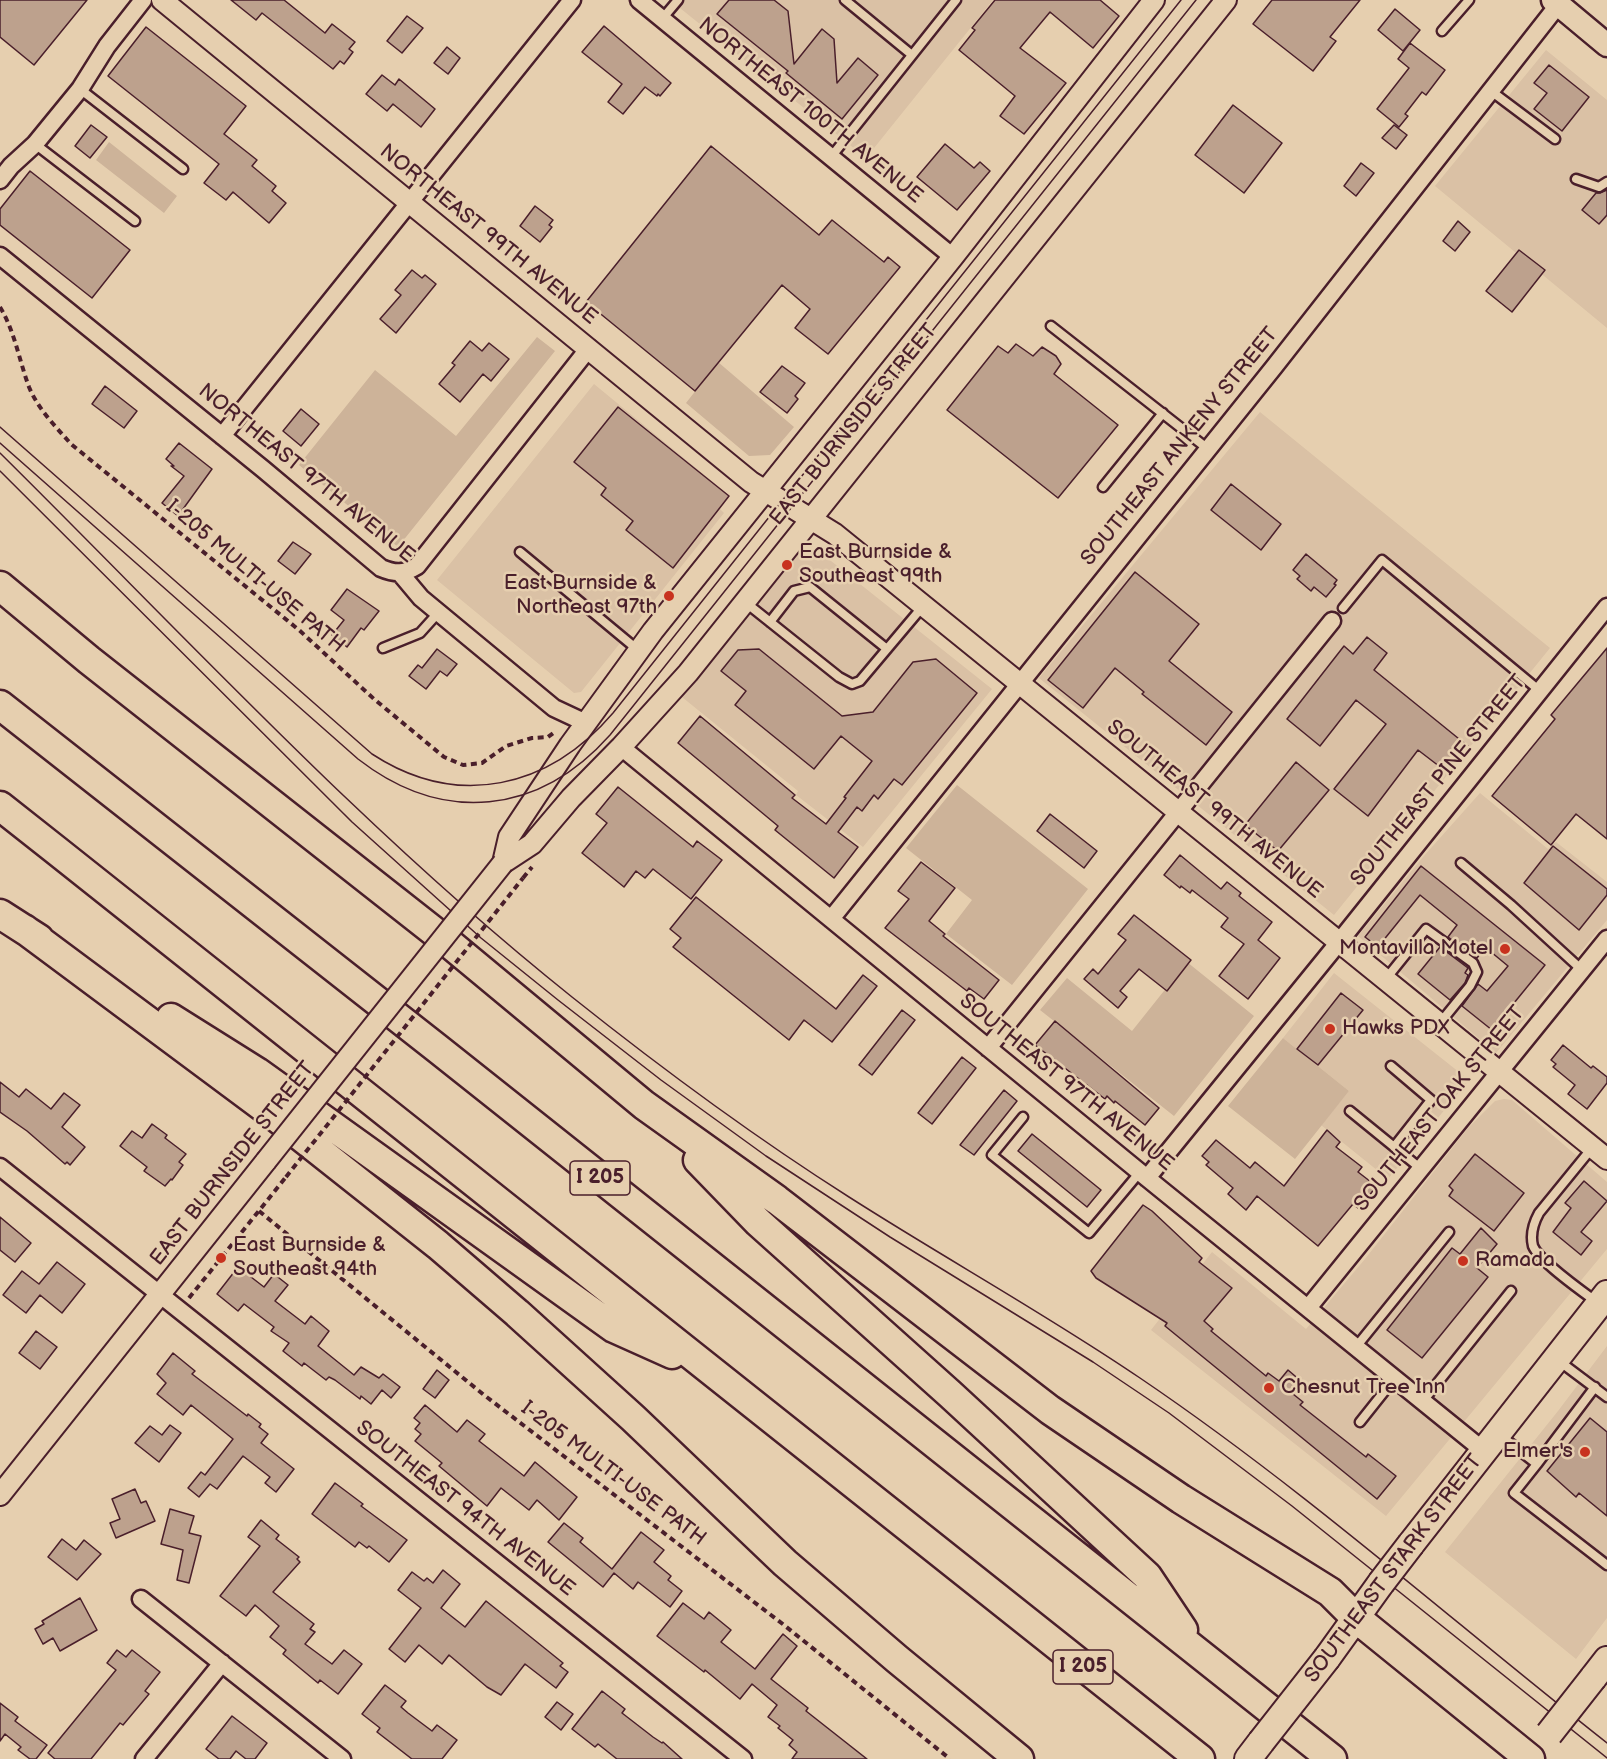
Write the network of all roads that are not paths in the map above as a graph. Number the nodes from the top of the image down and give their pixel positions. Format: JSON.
{"nodes":[{"id":1,"x":143,"y":0,"type":"edge"},
{"id":2,"x":162,"y":0,"type":"edge"},
{"id":3,"x":572,"y":0,"type":"edge"},
{"id":4,"x":639,"y":0,"type":"edge"},
{"id":5,"x":678,"y":0,"type":"edge"},
{"id":6,"x":845,"y":0,"type":"edge"},
{"id":7,"x":1154,"y":0,"type":"edge"},
{"id":8,"x":1226,"y":0,"type":"edge"},
{"id":9,"x":1469,"y":0,"type":"edge"},
{"id":10,"x":951,"y":2,"type":"edge"},
{"id":11,"x":1558,"y":2,"type":"edge"},
{"id":12,"x":662,"y":19,"type":"junction"},
{"id":13,"x":1442,"y":31,"type":"dead end"},
{"id":14,"x":1607,"y":45,"type":"edge"},
{"id":15,"x":912,"y":55,"type":"junction"},
{"id":16,"x":80,"y":89,"type":"junction"},
{"id":17,"x":1491,"y":91,"type":"junction"},
{"id":18,"x":1555,"y":139,"type":"dead end"},
{"id":19,"x":35,"y":144,"type":"junction"},
{"id":20,"x":831,"y":157,"type":"junction"},
{"id":21,"x":183,"y":169,"type":"dead end"},
{"id":22,"x":1576,"y":179,"type":"dead end"},
{"id":23,"x":0,"y":180,"type":"edge"},
{"id":24,"x":1607,"y":182,"type":"edge"},
{"id":25,"x":410,"y":202,"type":"junction"},
{"id":26,"x":135,"y":221,"type":"dead end"},
{"id":27,"x":0,"y":256,"type":"edge"},
{"id":28,"x":953,"y":257,"type":"junction"},
{"id":29,"x":1051,"y":326,"type":"dead end"},
{"id":30,"x":589,"y":348,"type":"junction"},
{"id":31,"x":1162,"y":413,"type":"junction"},
{"id":32,"x":222,"y":436,"type":"junction"},
{"id":33,"x":1208,"y":449,"type":"junction"},
{"id":34,"x":1103,"y":487,"type":"dead end"},
{"id":35,"x":765,"y":491,"type":"junction"},
{"id":36,"x":787,"y":504,"type":"joint"},
{"id":37,"x":811,"y":518,"type":"junction"},
{"id":38,"x":520,"y":552,"type":"dead end"},
{"id":39,"x":400,"y":573,"type":"junction"},
{"id":40,"x":0,"y":586,"type":"edge"},
{"id":41,"x":745,"y":602,"type":"junction"},
{"id":42,"x":924,"y":605,"type":"junction"},
{"id":43,"x":1607,"y":606,"type":"edge"},
{"id":44,"x":438,"y":613,"type":"junction"},
{"id":45,"x":1338,"y":615,"type":"joint"},
{"id":46,"x":770,"y":622,"type":"junction"},
{"id":47,"x":383,"y":648,"type":"dead end"},
{"id":48,"x":887,"y":649,"type":"junction"},
{"id":49,"x":639,"y":651,"type":"junction"},
{"id":50,"x":1020,"y":682,"type":"junction"},
{"id":51,"x":1540,"y":691,"type":"junction"},
{"id":52,"x":0,"y":705,"type":"edge"},
{"id":53,"x":586,"y":723,"type":"junction"},
{"id":54,"x":621,"y":747,"type":"junction"},
{"id":55,"x":0,"y":806,"type":"edge"},
{"id":56,"x":1179,"y":811,"type":"junction"},
{"id":57,"x":503,"y":863,"type":"junction"},
{"id":58,"x":1461,"y":863,"type":"dead end"},
{"id":59,"x":0,"y":914,"type":"edge"},
{"id":60,"x":831,"y":919,"type":"junction"},
{"id":61,"x":24,"y":929,"type":"junction"},
{"id":62,"x":1607,"y":939,"type":"edge"},
{"id":63,"x":1339,"y":942,"type":"junction"},
{"id":64,"x":1582,"y":970,"type":"junction"},
{"id":65,"x":1385,"y":980,"type":"junction"},
{"id":66,"x":1440,"y":1024,"type":"junction"},
{"id":67,"x":988,"y":1048,"type":"junction"},
{"id":68,"x":1391,"y":1066,"type":"dead end"},
{"id":69,"x":1499,"y":1072,"type":"junction"},
{"id":70,"x":644,"y":1105,"type":"junction"},
{"id":71,"x":1350,"y":1111,"type":"dead end"},
{"id":72,"x":1023,"y":1117,"type":"dead end"},
{"id":73,"x":1394,"y":1146,"type":"junction"},
{"id":74,"x":1600,"y":1153,"type":"edge"},
{"id":75,"x":0,"y":1167,"type":"edge"},
{"id":76,"x":1420,"y":1168,"type":"junction"},
{"id":77,"x":1143,"y":1175,"type":"junction"},
{"id":78,"x":1449,"y":1232,"type":"dead end"},
{"id":79,"x":1511,"y":1291,"type":"dead end"},
{"id":80,"x":159,"y":1295,"type":"junction"},
{"id":81,"x":1603,"y":1299,"type":"edge"},
{"id":82,"x":1308,"y":1308,"type":"junction"},
{"id":83,"x":1356,"y":1347,"type":"junction"},
{"id":84,"x":1556,"y":1359,"type":"junction"},
{"id":85,"x":708,"y":1370,"type":"junction"},
{"id":86,"x":1395,"y":1378,"type":"junction"},
{"id":87,"x":1595,"y":1388,"type":"junction"},
{"id":88,"x":1607,"y":1397,"type":"edge"},
{"id":89,"x":1423,"y":1401,"type":"junction"},
{"id":90,"x":1360,"y":1422,"type":"dead end"},
{"id":91,"x":1491,"y":1442,"type":"junction"},
{"id":92,"x":1537,"y":1464,"type":"junction"},
{"id":93,"x":0,"y":1495,"type":"edge"},
{"id":94,"x":1607,"y":1565,"type":"edge"},
{"id":95,"x":141,"y":1599,"type":"dead end"},
{"id":96,"x":1356,"y":1618,"type":"junction"},
{"id":97,"x":1199,"y":1653,"type":"junction"},
{"id":98,"x":222,"y":1663,"type":"junction"},
{"id":99,"x":1600,"y":1669,"type":"edge"},
{"id":100,"x":144,"y":1759,"type":"edge"},
{"id":101,"x":342,"y":1759,"type":"edge"},
{"id":102,"x":742,"y":1759,"type":"edge"},
{"id":103,"x":1019,"y":1759,"type":"edge"},
{"id":104,"x":1200,"y":1759,"type":"edge"},
{"id":105,"x":1248,"y":1759,"type":"edge"},
{"id":106,"x":1332,"y":1759,"type":"edge"},
{"id":107,"x":1530,"y":1759,"type":"edge"}],
"edges":[{"from":1,"to":16,"type":"street"},
{"from":2,"to":25,"type":"street","name":"NORTHEAST 99TH AVENUE"},
{"from":3,"to":25,"type":"street"},
{"from":4,"to":12,"type":"street","name":"NORTHEAST 100TH AVENUE"},
{"from":5,"to":12,"type":"lane"},
{"from":6,"to":15,"type":"lane"},
{"from":7,"to":28,"type":"street","name":"EAST BURNSIDE STREET"},
{"from":8,"to":37,"type":"street","name":"EAST BURNSIDE STREET"},
{"from":9,"to":13,"type":"lane"},
{"from":10,"to":15,"type":"lane"},
{"from":11,"to":14,"type":"main road"},
{"from":11,"to":17,"type":"street","name":"SOUTHEAST ANKENY STREET"},
{"from":12,"to":20,"type":"street","name":"NORTHEAST 100TH AVENUE"},
{"from":15,"to":20,"type":"lane"},
{"from":16,"to":19,"type":"street"},
{"from":16,"to":21,"type":"lane"},
{"from":17,"to":18,"type":"lane"},
{"from":17,"to":33,"type":"street","name":"SOUTHEAST ANKENY STREET"},
{"from":19,"to":23,"type":"street"},
{"from":19,"to":26,"type":"lane"},
{"from":20,"to":28,"type":"street","name":"NORTHEAST 100TH AVENUE"},
{"from":22,"to":24,"type":"lane"},
{"from":25,"to":30,"type":"street","name":"NORTHEAST 99TH AVENUE"},
{"from":25,"to":32,"type":"street"},
{"from":27,"to":32,"type":"street","name":"NORTHEAST 97TH AVENUE"},
{"from":28,"to":35,"type":"street","name":"EAST BURNSIDE STREET"},
{"from":29,"to":31,"type":"lane"},
{"from":30,"to":35,"type":"street","name":"NORTHEAST 99TH AVENUE"},
{"from":30,"to":39,"type":"street"},
{"from":31,"to":33,"type":"lane"},
{"from":31,"to":34,"type":"lane"},
{"from":32,"to":39,"type":"street","name":"NORTHEAST 97TH AVENUE"},
{"from":33,"to":50,"type":"street","name":"SOUTHEAST ANKENY STREET"},
{"from":35,"to":36,"type":"street","name":"NORTHEAST 99TH AVENUE"},
{"from":35,"to":49,"type":"street","name":"EAST BURNSIDE STREET"},
{"from":36,"to":37,"type":"street","name":"SOUTHEAST 99TH AVENUE"},
{"from":37,"to":41,"type":"street","name":"EAST BURNSIDE STREET"},
{"from":37,"to":42,"type":"street","name":"SOUTHEAST 99TH AVENUE"},
{"from":38,"to":49,"type":"lane"},
{"from":39,"to":44,"type":"street","name":"NORTHEAST 97TH AVENUE"},
{"from":40,"to":70,"type":"highway"},
{"from":41,"to":46,"type":"lane"},
{"from":41,"to":54,"type":"street","name":"EAST BURNSIDE STREET"},
{"from":42,"to":48,"type":"lane"},
{"from":42,"to":50,"type":"street","name":"SOUTHEAST 99TH AVENUE"},
{"from":43,"to":51,"type":"street","name":"SOUTHEAST PINE STREET"},
{"from":44,"to":47,"type":"lane"},
{"from":44,"to":53,"type":"street","name":"NORTHEAST 97TH AVENUE"},
{"from":45,"to":51,"type":"lane"},
{"from":45,"to":56,"type":"street"},
{"from":46,"to":48,"type":"lane"},
{"from":46,"to":48,"type":"lane"},
{"from":49,"to":53,"type":"street","name":"EAST BURNSIDE STREET"},
{"from":50,"to":56,"type":"street","name":"SOUTHEAST 99TH AVENUE"},
{"from":50,"to":60,"type":"street","name":"SOUTHEAST ANKENY STREET"},
{"from":51,"to":63,"type":"street","name":"SOUTHEAST PINE STREET"},
{"from":52,"to":97,"type":"highway","number":"I 205"},
{"from":53,"to":57,"type":"street","name":"EAST BURNSIDE STREET"},
{"from":54,"to":57,"type":"street","name":"EAST BURNSIDE STREET"},
{"from":54,"to":60,"type":"street","name":"SOUTHEAST 97TH AVENUE"},
{"from":55,"to":85,"type":"highway","number":"I 205"},
{"from":56,"to":63,"type":"street","name":"SOUTHEAST 99TH AVENUE"},
{"from":56,"to":67,"type":"street"},
{"from":57,"to":80,"type":"street","name":"EAST BURNSIDE STREET","bridge":true},
{"from":58,"to":64,"type":"lane"},
{"from":59,"to":61,"type":"highway"},
{"from":60,"to":67,"type":"street","name":"SOUTHEAST 97TH AVENUE"},
{"from":61,"to":85,"type":"highway"},
{"from":61,"to":103,"type":"highway"},
{"from":62,"to":64,"type":"street","name":"SOUTHEAST OAK STREET"},
{"from":63,"to":65,"type":"street","name":"SOUTHEAST 99TH AVENUE"},
{"from":63,"to":77,"type":"street","name":"SOUTHEAST PINE STREET"},
{"from":64,"to":69,"type":"street","name":"SOUTHEAST OAK STREET"},
{"from":65,"to":66,"type":"street","name":"SOUTHEAST 99TH AVENUE"},
{"from":65,"to":66,"type":"lane"},
{"from":66,"to":69,"type":"street","name":"SOUTHEAST 99TH AVENUE"},
{"from":67,"to":77,"type":"street","name":"SOUTHEAST 97TH AVENUE"},
{"from":68,"to":73,"type":"lane"},
{"from":69,"to":74,"type":"street","name":"SOUTHEAST 99TH AVENUE"},
{"from":69,"to":76,"type":"street","name":"SOUTHEAST OAK STREET"},
{"from":70,"to":96,"type":"highway"},
{"from":70,"to":97,"type":"highway"},
{"from":71,"to":73,"type":"lane"},
{"from":72,"to":77,"type":"lane"},
{"from":73,"to":76,"type":"lane"},
{"from":74,"to":81,"type":"lane"},
{"from":75,"to":80,"type":"street","name":"SOUTHEAST 94TH AVENUE"},
{"from":76,"to":82,"type":"street","name":"SOUTHEAST OAK STREET"},
{"from":77,"to":82,"type":"street","name":"SOUTHEAST 97TH AVENUE"},
{"from":78,"to":83,"type":"lane"},
{"from":79,"to":89,"type":"lane"},
{"from":80,"to":93,"type":"street","name":"EAST BURNSIDE STREET"},
{"from":80,"to":102,"type":"street","name":"SOUTHEAST 94TH AVENUE"},
{"from":81,"to":84,"type":"main road","name":"SOUTHEAST STARK STREET"},
{"from":82,"to":83,"type":"street","name":"SOUTHEAST 97TH AVENUE"},
{"from":83,"to":86,"type":"street","name":"SOUTHEAST 97TH AVENUE"},
{"from":84,"to":87,"type":"lane"},
{"from":84,"to":91,"type":"main road","name":"SOUTHEAST STARK STREET"},
{"from":85,"to":104,"type":"highway","number":"I 205"},
{"from":86,"to":89,"type":"street","name":"SOUTHEAST 97TH AVENUE"},
{"from":86,"to":90,"type":"lane"},
{"from":87,"to":88,"type":"lane"},
{"from":87,"to":92,"type":"lane"},
{"from":89,"to":91,"type":"street","name":"SOUTHEAST 97TH AVENUE"},
{"from":91,"to":92,"type":"lane"},
{"from":91,"to":96,"type":"main road","name":"SOUTHEAST STARK STREET","bridge":true},
{"from":92,"to":94,"type":"lane"},
{"from":95,"to":98,"type":"street"},
{"from":96,"to":105,"type":"main road","name":"SOUTHEAST STARK STREET","bridge":true},
{"from":96,"to":107,"type":"highway"},
{"from":97,"to":106,"type":"highway","number":"I 205"},
{"from":98,"to":100,"type":"street"},
{"from":98,"to":101,"type":"street"},
{"from":99,"to":107,"type":"main road","bridge":true}]}
